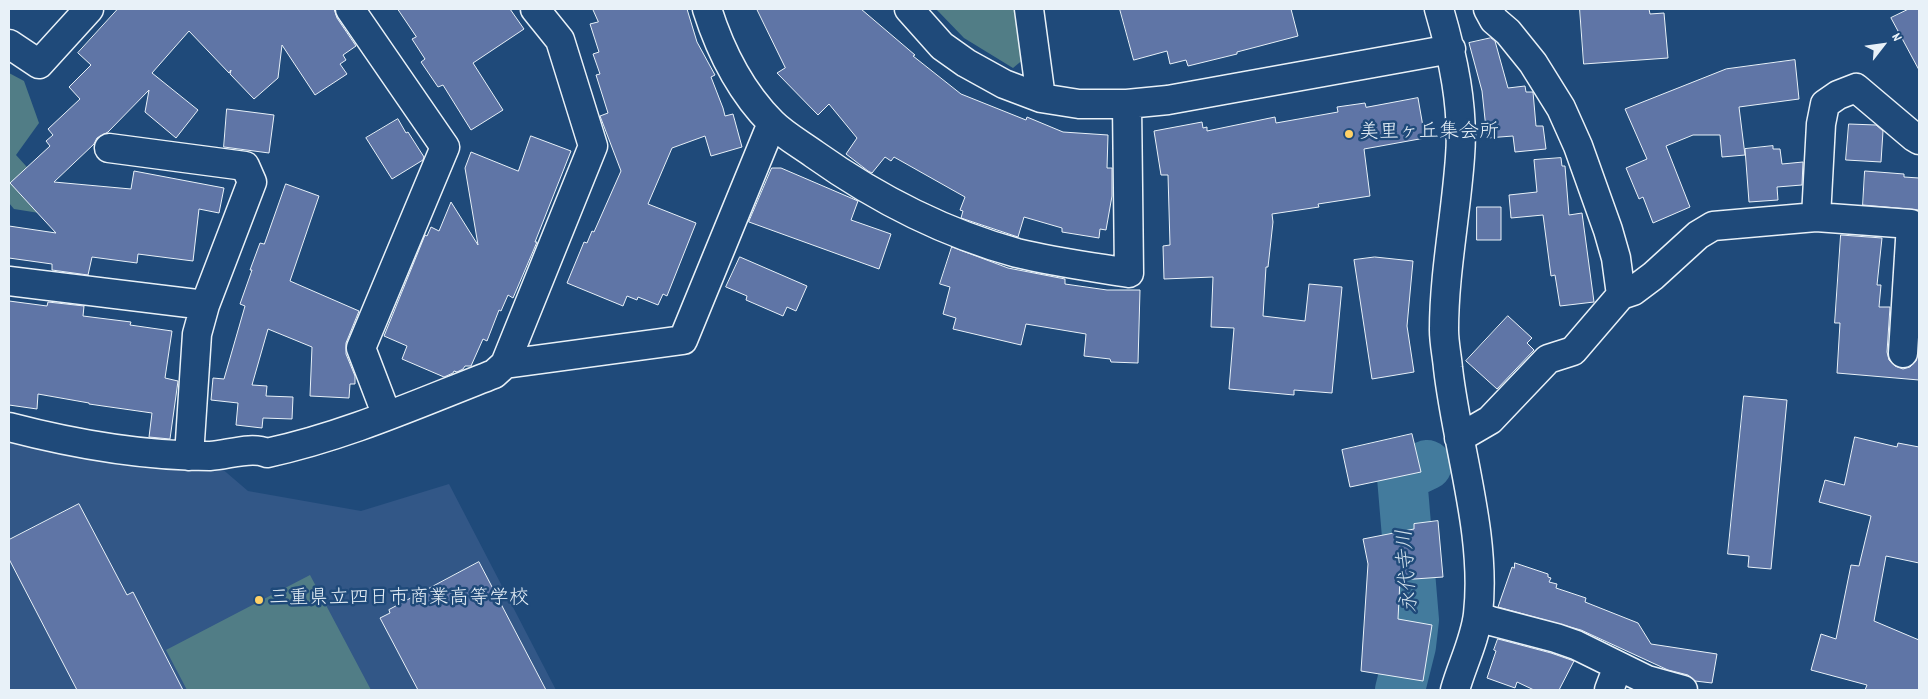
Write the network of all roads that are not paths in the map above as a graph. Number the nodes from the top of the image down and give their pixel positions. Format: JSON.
{"nodes":[{"id":1,"x":89,"y":9,"type":"edge"},
{"id":2,"x":350,"y":9,"type":"edge"},
{"id":3,"x":535,"y":9,"type":"edge"},
{"id":4,"x":707,"y":9,"type":"edge"},
{"id":5,"x":909,"y":9,"type":"edge"},
{"id":6,"x":1439,"y":9,"type":"edge"},
{"id":7,"x":1488,"y":9,"type":"edge"},
{"id":8,"x":1036,"y":10,"type":"edge"},
{"id":9,"x":9,"y":44,"type":"edge"},
{"id":10,"x":1451,"y":49,"type":"junction"},
{"id":11,"x":1041,"y":98,"type":"junction"},
{"id":12,"x":1127,"y":104,"type":"junction"},
{"id":13,"x":772,"y":123,"type":"junction"},
{"id":14,"x":1919,"y":140,"type":"edge"},
{"id":15,"x":110,"y":148,"type":"dead end"},
{"id":16,"x":1816,"y":218,"type":"junction"},
{"id":17,"x":9,"y":280,"type":"edge"},
{"id":18,"x":1621,"y":296,"type":"junction"},
{"id":19,"x":205,"y":305,"type":"junction"},
{"id":20,"x":1903,"y":353,"type":"dead end"},
{"id":21,"x":505,"y":364,"type":"junction"},
{"id":22,"x":387,"y":416,"type":"junction"},
{"id":23,"x":9,"y":427,"type":"edge"},
{"id":24,"x":1459,"y":438,"type":"junction"},
{"id":25,"x":189,"y":456,"type":"junction"},
{"id":26,"x":1478,"y":616,"type":"junction"},
{"id":27,"x":1614,"y":678,"type":"edge"},
{"id":28,"x":1455,"y":690,"type":"edge"},
{"id":29,"x":1684,"y":690,"type":"edge"}],
"edges":[{"from":1,"to":9,"type":"street"},
{"from":2,"to":22,"type":"street"},
{"from":3,"to":21,"type":"street"},
{"from":4,"to":13,"type":"street"},
{"from":5,"to":11,"type":"street"},
{"from":6,"to":10,"type":"street"},
{"from":7,"to":18,"type":"street"},
{"from":8,"to":11,"type":"street"},
{"from":10,"to":12,"type":"street"},
{"from":10,"to":24,"type":"street"},
{"from":11,"to":12,"type":"street"},
{"from":12,"to":13,"type":"street"},
{"from":13,"to":21,"type":"street"},
{"from":14,"to":16,"type":"street"},
{"from":15,"to":19,"type":"street"},
{"from":16,"to":18,"type":"street"},
{"from":16,"to":20,"type":"street"},
{"from":17,"to":19,"type":"street"},
{"from":18,"to":24,"type":"street"},
{"from":19,"to":25,"type":"street"},
{"from":21,"to":22,"type":"street"},
{"from":22,"to":25,"type":"street"},
{"from":23,"to":25,"type":"street"},
{"from":24,"to":26,"type":"street"},
{"from":26,"to":27,"type":"street"},
{"from":26,"to":28,"type":"street"},
{"from":27,"to":29,"type":"street"}]}
